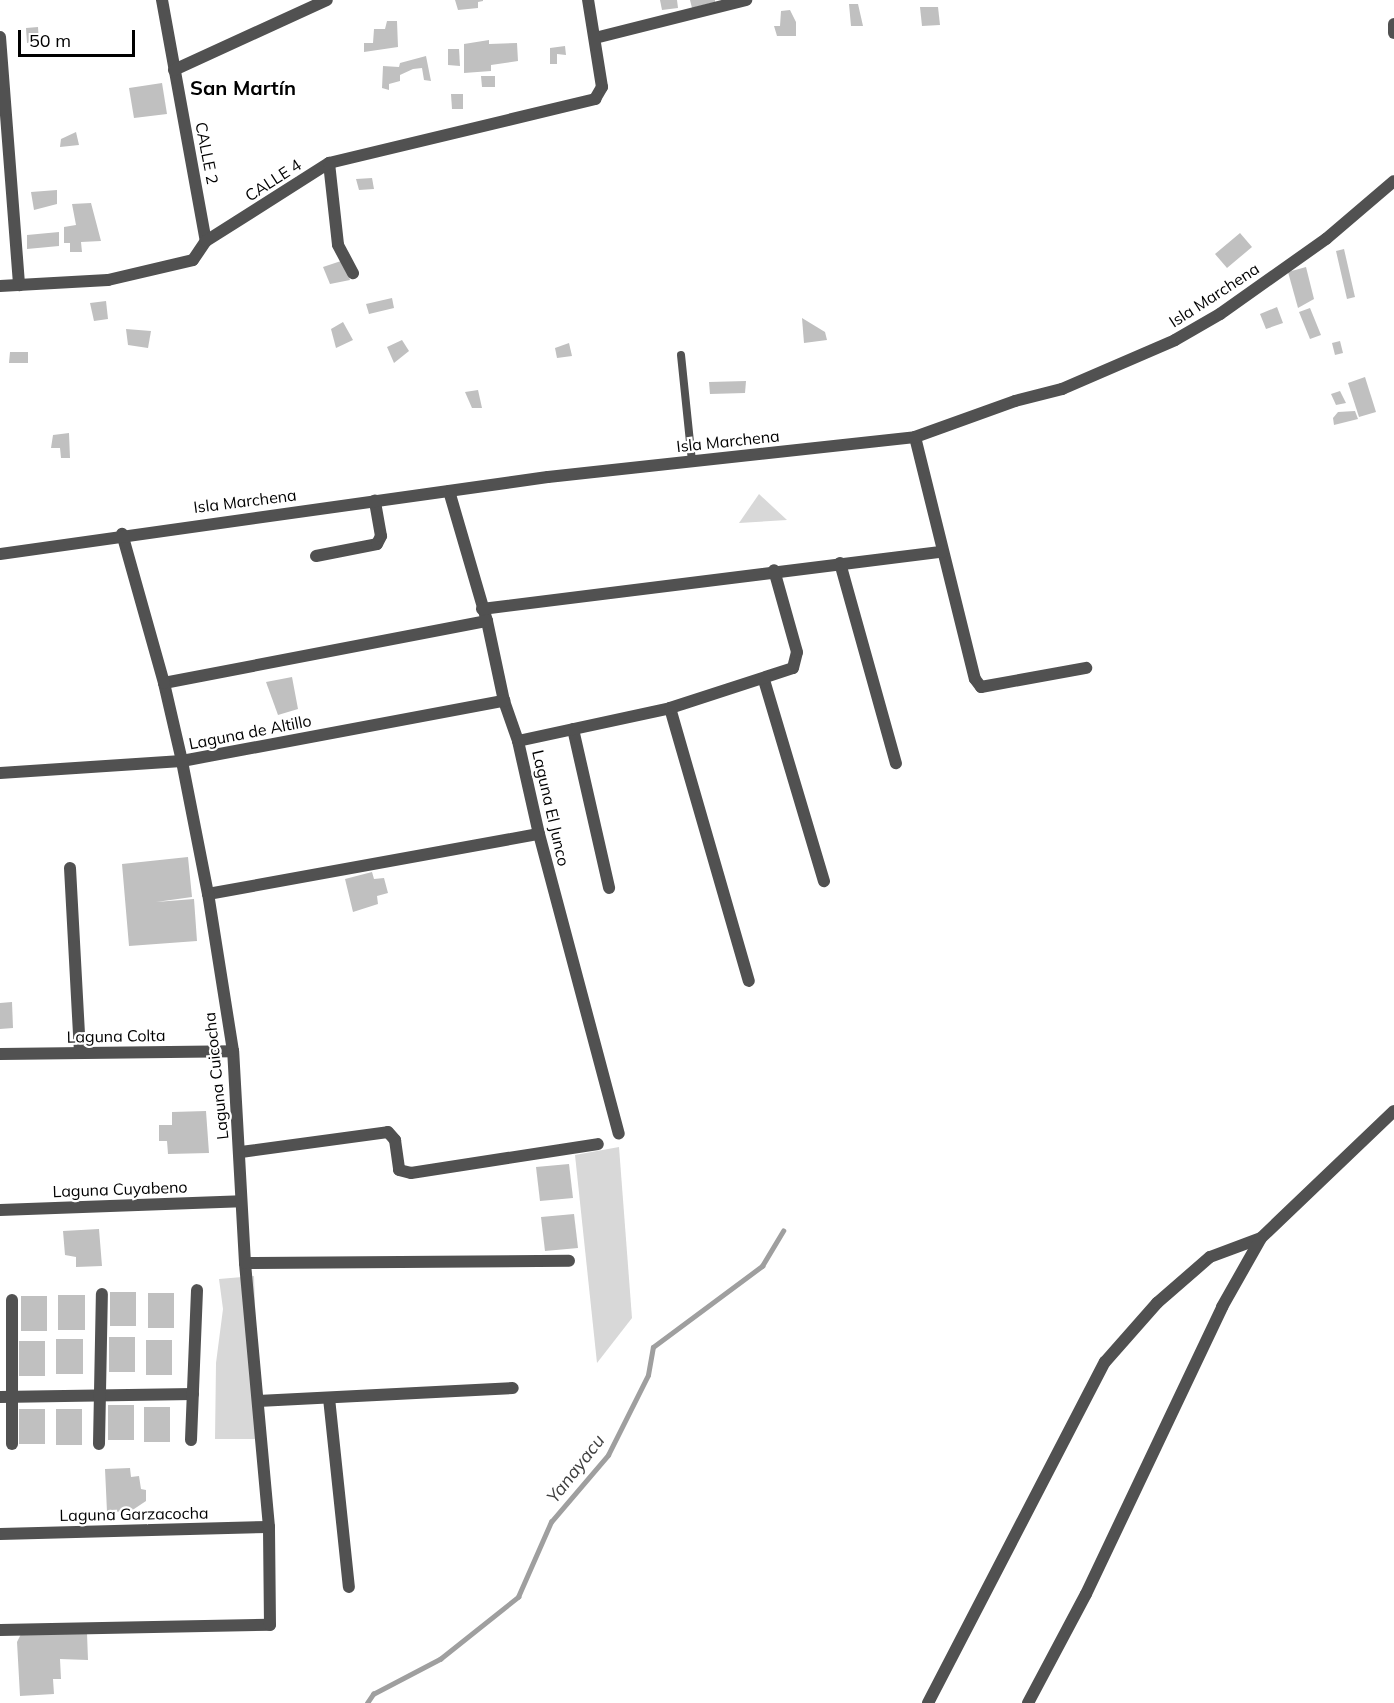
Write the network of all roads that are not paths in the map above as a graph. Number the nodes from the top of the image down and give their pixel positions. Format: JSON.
{"nodes":[{"id":1,"x":162,"y":0,"type":"edge"},
{"id":2,"x":327,"y":0,"type":"edge"},
{"id":3,"x":588,"y":0,"type":"edge"},
{"id":4,"x":746,"y":0,"type":"edge"},
{"id":5,"x":1394,"y":24,"type":"edge"},
{"id":6,"x":1394,"y":33,"type":"edge"},
{"id":7,"x":0,"y":37,"type":"edge"},
{"id":8,"x":595,"y":38,"type":"junction"},
{"id":9,"x":174,"y":70,"type":"junction"},
{"id":10,"x":329,"y":163,"type":"junction"},
{"id":11,"x":1394,"y":181,"type":"edge"},
{"id":12,"x":206,"y":241,"type":"junction"},
{"id":13,"x":352,"y":273,"type":"dead end"},
{"id":14,"x":18,"y":285,"type":"junction"},
{"id":15,"x":0,"y":286,"type":"edge"},
{"id":16,"x":681,"y":355,"type":"dead end"},
{"id":17,"x":915,"y":437,"type":"junction"},
{"id":18,"x":692,"y":461,"type":"junction"},
{"id":19,"x":449,"y":491,"type":"junction"},
{"id":20,"x":375,"y":501,"type":"junction"},
{"id":21,"x":122,"y":534,"type":"junction"},
{"id":22,"x":942,"y":552,"type":"junction"},
{"id":23,"x":0,"y":554,"type":"edge"},
{"id":24,"x":316,"y":556,"type":"dead end"},
{"id":25,"x":840,"y":563,"type":"junction"},
{"id":26,"x":774,"y":570,"type":"junction"},
{"id":27,"x":482,"y":609,"type":"junction"},
{"id":28,"x":487,"y":621,"type":"junction"},
{"id":29,"x":1086,"y":668,"type":"dead end"},
{"id":30,"x":764,"y":680,"type":"junction"},
{"id":31,"x":164,"y":683,"type":"junction"},
{"id":32,"x":504,"y":701,"type":"junction"},
{"id":33,"x":670,"y":708,"type":"junction"},
{"id":34,"x":573,"y":729,"type":"junction"},
{"id":35,"x":518,"y":741,"type":"junction"},
{"id":36,"x":182,"y":761,"type":"junction"},
{"id":37,"x":896,"y":763,"type":"dead end"},
{"id":38,"x":0,"y":773,"type":"edge"},
{"id":39,"x":539,"y":834,"type":"junction"},
{"id":40,"x":70,"y":868,"type":"dead end"},
{"id":41,"x":824,"y":881,"type":"dead end"},
{"id":42,"x":609,"y":888,"type":"dead end"},
{"id":43,"x":208,"y":894,"type":"junction"},
{"id":44,"x":749,"y":981,"type":"dead end"},
{"id":45,"x":233,"y":1051,"type":"junction"},
{"id":46,"x":80,"y":1053,"type":"junction"},
{"id":47,"x":0,"y":1054,"type":"edge"},
{"id":48,"x":1394,"y":1111,"type":"edge"},
{"id":49,"x":619,"y":1134,"type":"dead end"},
{"id":50,"x":598,"y":1144,"type":"dead end"},
{"id":51,"x":241,"y":1152,"type":"junction"},
{"id":52,"x":242,"y":1201,"type":"junction"},
{"id":53,"x":0,"y":1210,"type":"edge"},
{"id":54,"x":1261,"y":1238,"type":"junction"},
{"id":55,"x":569,"y":1261,"type":"dead end"},
{"id":56,"x":245,"y":1263,"type":"junction"},
{"id":57,"x":197,"y":1290,"type":"dead end"},
{"id":58,"x":102,"y":1294,"type":"dead end"},
{"id":59,"x":12,"y":1300,"type":"dead end"},
{"id":60,"x":513,"y":1388,"type":"dead end"},
{"id":61,"x":193,"y":1394,"type":"junction"},
{"id":62,"x":101,"y":1395,"type":"junction"},
{"id":63,"x":6,"y":1397,"type":"edge"},
{"id":64,"x":329,"y":1398,"type":"junction"},
{"id":65,"x":258,"y":1401,"type":"junction"},
{"id":66,"x":191,"y":1440,"type":"dead end"},
{"id":67,"x":12,"y":1444,"type":"dead end"},
{"id":68,"x":99,"y":1444,"type":"dead end"},
{"id":69,"x":270,"y":1527,"type":"junction"},
{"id":70,"x":0,"y":1534,"type":"edge"},
{"id":71,"x":349,"y":1587,"type":"dead end"},
{"id":72,"x":0,"y":1630,"type":"edge"},
{"id":73,"x":928,"y":1703,"type":"edge"},
{"id":74,"x":1028,"y":1703,"type":"edge"}],
"edges":[{"from":1,"to":9,"type":"street","name":"CALLE 2"},
{"from":2,"to":9,"type":"street"},
{"from":3,"to":8,"type":"street"},
{"from":4,"to":8,"type":"street"},
{"from":5,"to":6,"type":"street"},
{"from":7,"to":14,"type":"street"},
{"from":8,"to":10,"type":"street","name":"CALLE 4"},
{"from":9,"to":12,"type":"street","name":"CALLE 2"},
{"from":10,"to":12,"type":"street","name":"CALLE 4"},
{"from":10,"to":13,"type":"street"},
{"from":11,"to":17,"type":"street","name":"Isla Marchena"},
{"from":12,"to":14,"type":"street","name":"CALLE 4"},
{"from":14,"to":15,"type":"street","name":"CALLE 4"},
{"from":16,"to":18,"type":"lane"},
{"from":17,"to":18,"type":"street","name":"Isla Marchena"},
{"from":17,"to":22,"type":"street"},
{"from":18,"to":19,"type":"street","name":"Isla Marchena"},
{"from":19,"to":20,"type":"street","name":"Isla Marchena"},
{"from":19,"to":27,"type":"street","name":"Laguna El Junco"},
{"from":20,"to":21,"type":"street","name":"Isla Marchena"},
{"from":20,"to":24,"type":"street"},
{"from":21,"to":23,"type":"street","name":"Isla Marchena"},
{"from":21,"to":31,"type":"street","name":"Laguna Cuicocha"},
{"from":22,"to":25,"type":"street"},
{"from":22,"to":29,"type":"street"},
{"from":25,"to":26,"type":"street"},
{"from":25,"to":37,"type":"street"},
{"from":26,"to":27,"type":"street"},
{"from":26,"to":30,"type":"street"},
{"from":27,"to":28,"type":"street","name":"Laguna El Junco"},
{"from":28,"to":31,"type":"street"},
{"from":28,"to":32,"type":"street","name":"Laguna El Junco"},
{"from":30,"to":33,"type":"street"},
{"from":30,"to":41,"type":"street"},
{"from":31,"to":36,"type":"street","name":"Laguna Cuicocha"},
{"from":32,"to":35,"type":"street","name":"Laguna El Junco"},
{"from":32,"to":36,"type":"street","name":"Laguna de Altillo"},
{"from":33,"to":34,"type":"street"},
{"from":33,"to":44,"type":"street"},
{"from":34,"to":35,"type":"street"},
{"from":34,"to":42,"type":"street"},
{"from":35,"to":39,"type":"street","name":"Laguna El Junco"},
{"from":36,"to":38,"type":"street","name":"Laguna de Altillo"},
{"from":36,"to":43,"type":"street","name":"Laguna Cuicocha"},
{"from":39,"to":43,"type":"street"},
{"from":39,"to":49,"type":"street","name":"Laguna El Junco"},
{"from":40,"to":46,"type":"street"},
{"from":43,"to":45,"type":"street","name":"Laguna Cuicocha"},
{"from":45,"to":46,"type":"street","name":"Laguna Colta"},
{"from":45,"to":51,"type":"street","name":"Laguna Cuicocha"},
{"from":46,"to":47,"type":"street","name":"Laguna Colta"},
{"from":48,"to":54,"type":"street"},
{"from":50,"to":51,"type":"street"},
{"from":51,"to":52,"type":"street","name":"Laguna Cuicocha"},
{"from":52,"to":53,"type":"street","name":"Laguna Cuyabeno"},
{"from":52,"to":56,"type":"street","name":"Laguna Cuicocha"},
{"from":54,"to":73,"type":"street"},
{"from":54,"to":74,"type":"street"},
{"from":55,"to":56,"type":"street"},
{"from":56,"to":65,"type":"street","name":"Laguna Cuicocha"},
{"from":57,"to":61,"type":"street"},
{"from":58,"to":62,"type":"street"},
{"from":59,"to":63,"type":"street"},
{"from":60,"to":64,"type":"street"},
{"from":61,"to":62,"type":"street"},
{"from":61,"to":66,"type":"street"},
{"from":62,"to":63,"type":"street"},
{"from":62,"to":68,"type":"street"},
{"from":63,"to":67,"type":"street"},
{"from":64,"to":65,"type":"street"},
{"from":64,"to":71,"type":"street"},
{"from":65,"to":69,"type":"street","name":"Laguna Cuicocha"},
{"from":69,"to":70,"type":"street","name":"Laguna Garzacocha"},
{"from":69,"to":72,"type":"street","name":"Laguna Cuicocha"}]}
